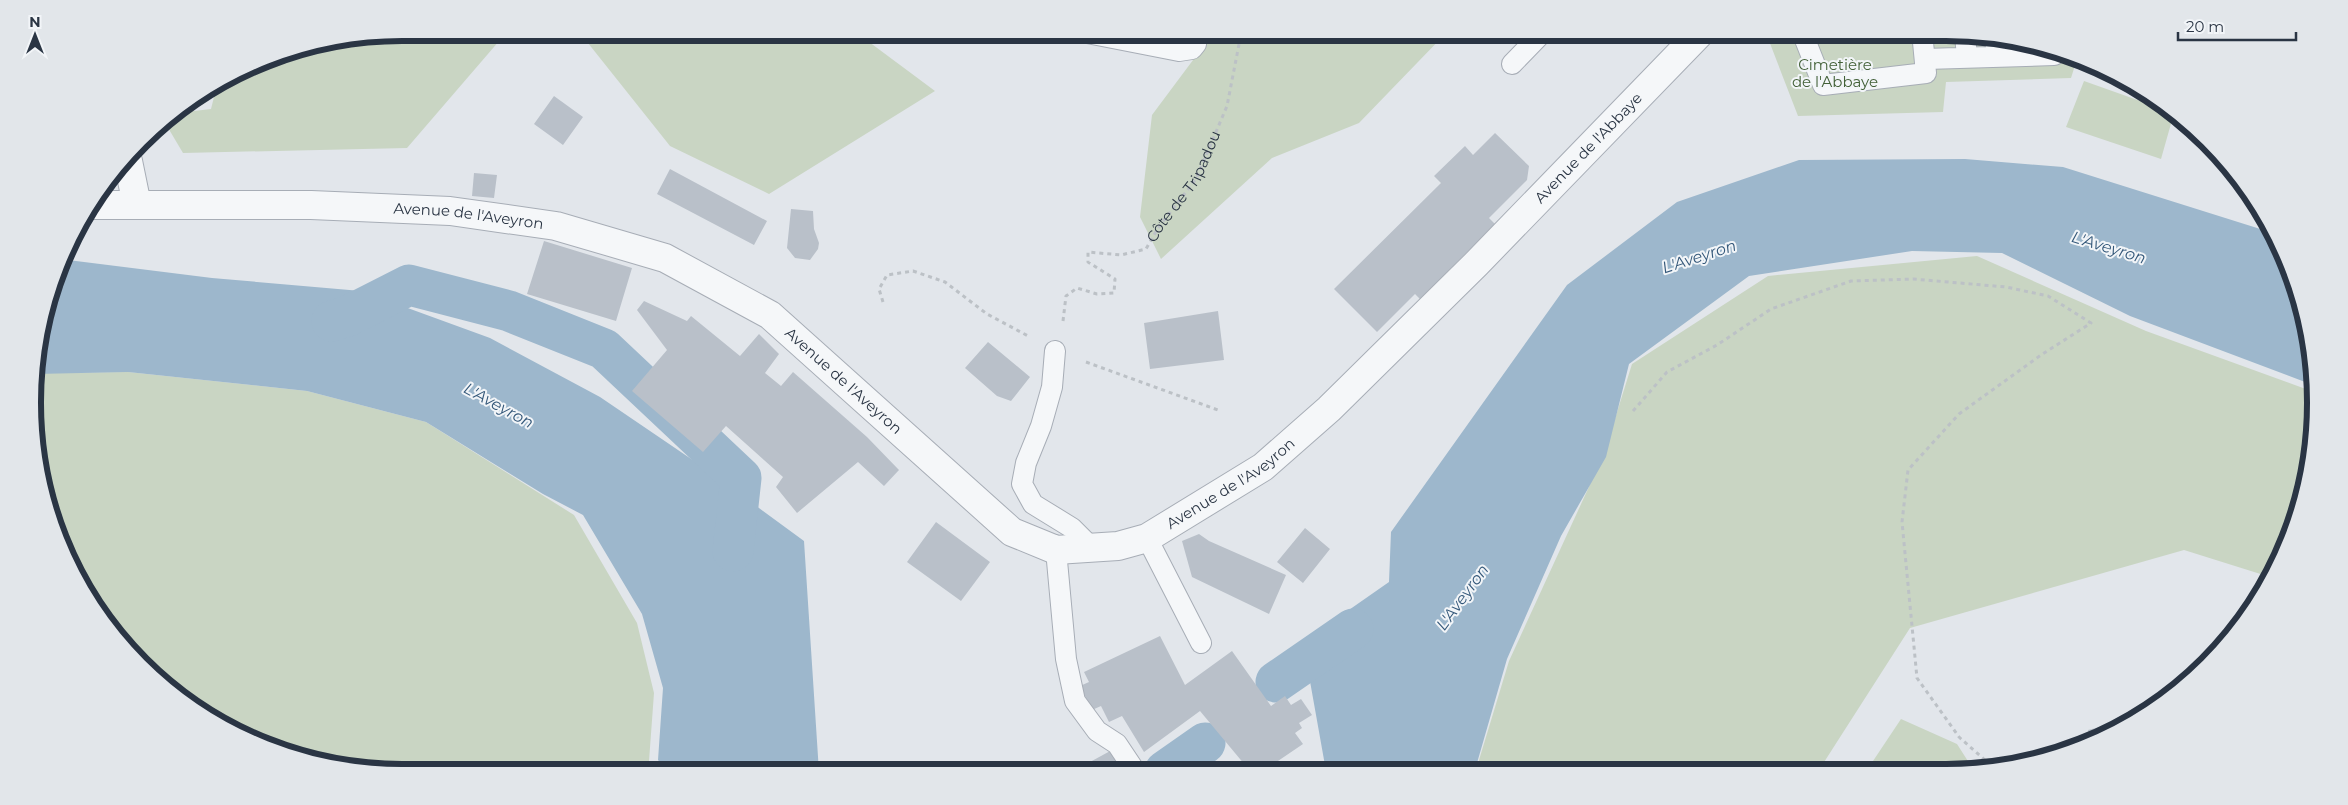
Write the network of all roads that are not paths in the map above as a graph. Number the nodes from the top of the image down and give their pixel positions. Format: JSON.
{"nodes":[{"id":1,"x":1128,"y":41,"type":"edge"},
{"id":2,"x":1196,"y":41,"type":"edge"},
{"id":3,"x":1534,"y":41,"type":"edge"},
{"id":4,"x":1691,"y":41,"type":"edge"},
{"id":5,"x":1806,"y":41,"type":"edge"},
{"id":6,"x":1923,"y":41,"type":"edge"},
{"id":7,"x":1966,"y":42,"type":"edge"},
{"id":8,"x":1996,"y":48,"type":"edge"},
{"id":9,"x":2033,"y":52,"type":"edge"},
{"id":10,"x":1967,"y":57,"type":"junction"},
{"id":11,"x":1926,"y":59,"type":"junction"},
{"id":12,"x":1512,"y":64,"type":"dead end"},
{"id":13,"x":129,"y":166,"type":"edge"},
{"id":14,"x":100,"y":205,"type":"edge"},
{"id":15,"x":137,"y":205,"type":"junction"},
{"id":16,"x":1477,"y":263,"type":"joint"},
{"id":17,"x":1055,"y":351,"type":"road end"},
{"id":18,"x":1147,"y":538,"type":"junction"},
{"id":19,"x":1091,"y":547,"type":"junction"},
{"id":20,"x":1056,"y":550,"type":"junction"},
{"id":21,"x":1201,"y":643,"type":"dead end"},
{"id":22,"x":1130,"y":764,"type":"edge"}],
"edges":[{"from":1,"to":2,"type":"lane"},
{"from":3,"to":12,"type":"lane"},
{"from":4,"to":16,"type":"street","name":"Avenue de l'Abbaye"},
{"from":5,"to":11,"type":"lane"},
{"from":6,"to":11,"type":"lane"},
{"from":7,"to":10,"type":"lane"},
{"from":8,"to":9,"type":"lane"},
{"from":8,"to":10,"type":"lane"},
{"from":10,"to":11,"type":"lane"},
{"from":13,"to":15,"type":"street"},
{"from":14,"to":15,"type":"street","name":"Avenue de l'Aveyron"},
{"from":15,"to":20,"type":"street","name":"Avenue de l'Aveyron"},
{"from":16,"to":18,"type":"street","name":"Avenue de l'Aveyron"},
{"from":17,"to":19,"type":"lane"},
{"from":18,"to":19,"type":"street","name":"Avenue de l'Aveyron"},
{"from":18,"to":21,"type":"lane"},
{"from":19,"to":20,"type":"street","name":"Avenue de l'Aveyron"},
{"from":20,"to":22,"type":"lane"}]}
